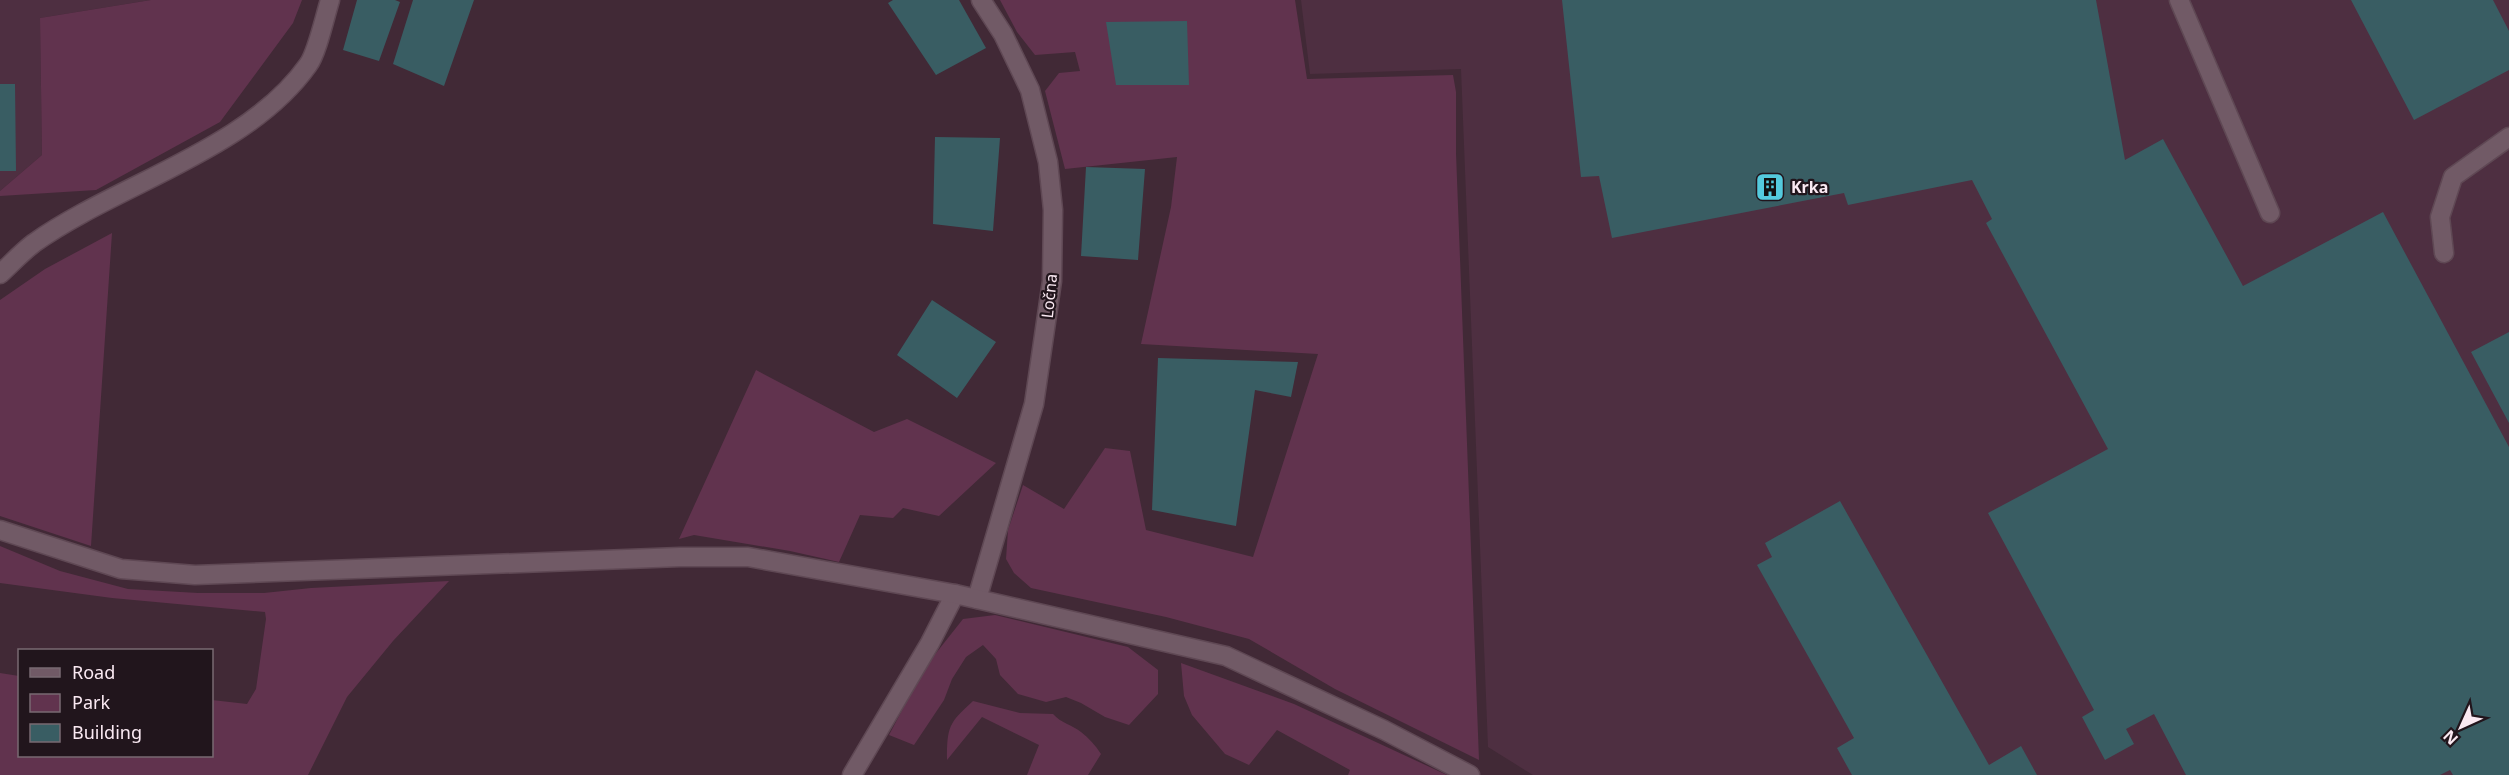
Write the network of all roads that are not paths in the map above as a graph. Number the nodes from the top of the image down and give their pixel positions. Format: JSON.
{"nodes":[{"id":1,"x":330,"y":0,"type":"edge"},
{"id":2,"x":981,"y":0,"type":"edge"},
{"id":3,"x":2180,"y":0,"type":"edge"},
{"id":4,"x":2509,"y":137,"type":"edge"},
{"id":5,"x":2270,"y":213,"type":"dead end"},
{"id":6,"x":2444,"y":253,"type":"dead end"},
{"id":7,"x":0,"y":274,"type":"edge"},
{"id":8,"x":0,"y":530,"type":"edge"},
{"id":9,"x":955,"y":594,"type":"junction"},
{"id":10,"x":977,"y":599,"type":"junction"},
{"id":11,"x":852,"y":775,"type":"edge"},
{"id":12,"x":1470,"y":775,"type":"edge"}],
"edges":[{"from":1,"to":7,"type":"street"},
{"from":2,"to":10,"type":"street","name":"Ločna"},
{"from":3,"to":5,"type":"street"},
{"from":4,"to":6,"type":"street"},
{"from":8,"to":9,"type":"street"},
{"from":9,"to":10,"type":"street"},
{"from":9,"to":11,"type":"street"},
{"from":10,"to":12,"type":"street"}]}
